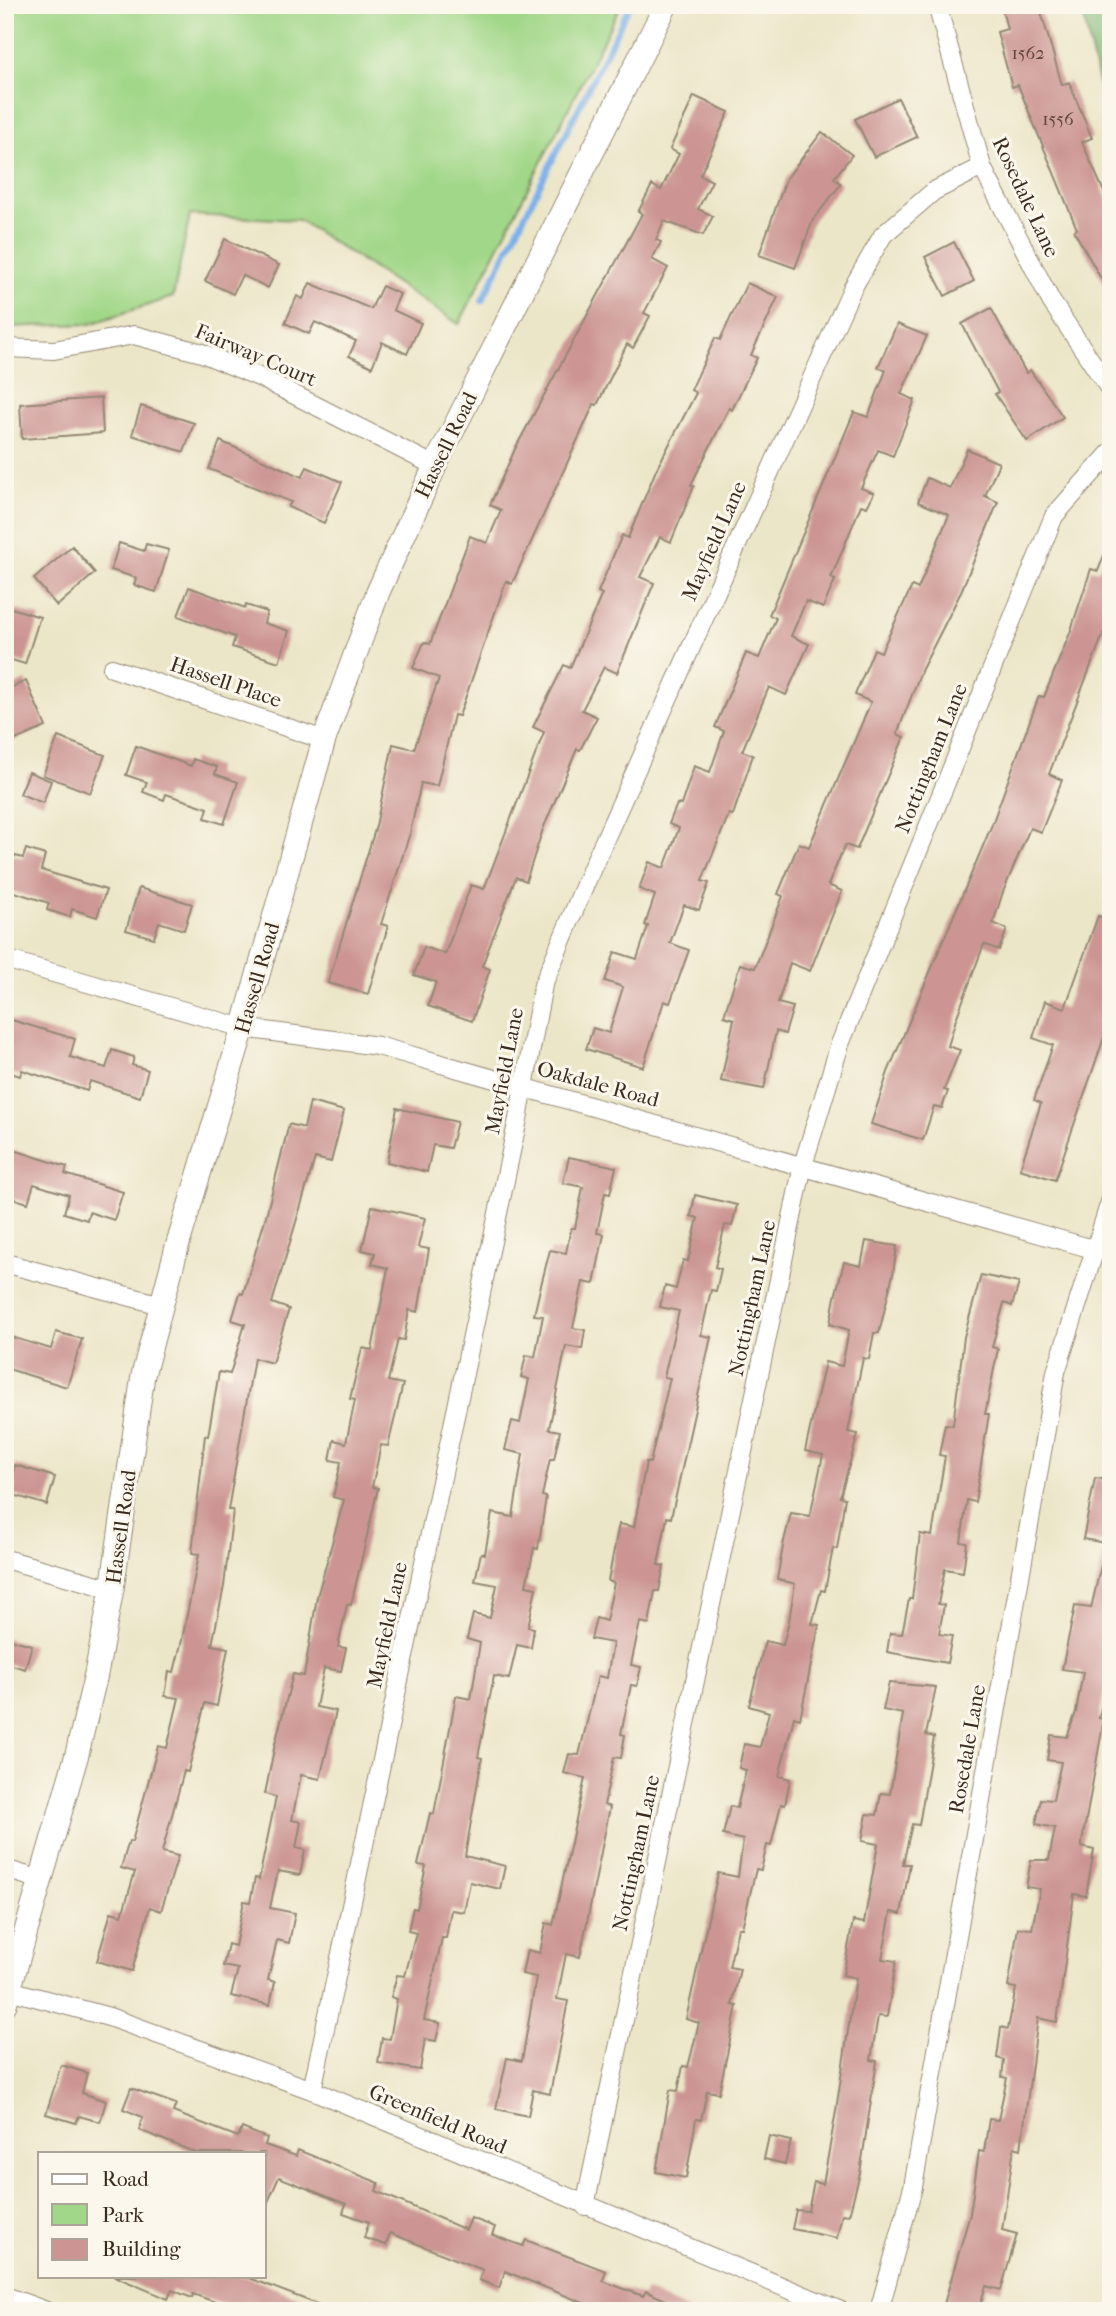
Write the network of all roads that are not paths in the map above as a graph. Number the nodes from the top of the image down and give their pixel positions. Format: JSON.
{"nodes":[{"id":1,"x":666,"y":5,"type":"edge"},
{"id":2,"x":937,"y":5,"type":"edge"},
{"id":3,"x":982,"y":167,"type":"junction"},
{"id":4,"x":5,"y":348,"type":"edge"},
{"id":5,"x":1111,"y":391,"type":"edge"},
{"id":6,"x":1111,"y":452,"type":"edge"},
{"id":7,"x":435,"y":466,"type":"junction"},
{"id":8,"x":112,"y":668,"type":"dead end"},
{"id":9,"x":324,"y":740,"type":"junction"},
{"id":10,"x":5,"y":959,"type":"edge"},
{"id":11,"x":243,"y":1028,"type":"junction"},
{"id":12,"x":525,"y":1088,"type":"junction"},
{"id":13,"x":803,"y":1165,"type":"junction"},
{"id":14,"x":1111,"y":1199,"type":"edge"},
{"id":15,"x":1093,"y":1249,"type":"junction"},
{"id":16,"x":5,"y":1263,"type":"edge"},
{"id":17,"x":162,"y":1305,"type":"junction"},
{"id":18,"x":5,"y":1559,"type":"edge"},
{"id":19,"x":112,"y":1589,"type":"junction"},
{"id":20,"x":5,"y":1869,"type":"edge"},
{"id":21,"x":40,"y":1880,"type":"junction"},
{"id":22,"x":7,"y":1997,"type":"edge"},
{"id":23,"x":312,"y":2090,"type":"junction"},
{"id":24,"x":585,"y":2206,"type":"junction"},
{"id":25,"x":5,"y":2296,"type":"edge"},
{"id":26,"x":46,"y":2311,"type":"edge"},
{"id":27,"x":841,"y":2311,"type":"edge"},
{"id":28,"x":879,"y":2311,"type":"edge"}],
"edges":[{"from":1,"to":7,"type":"street","name":"Hassell Road"},
{"from":2,"to":3,"type":"street","name":"Rosedale Lane"},
{"from":3,"to":5,"type":"street","name":"Rosedale Lane"},
{"from":3,"to":12,"type":"street","name":"Mayfield Lane"},
{"from":4,"to":7,"type":"street","name":"Fairway Court"},
{"from":6,"to":13,"type":"street","name":"Nottingham Lane"},
{"from":7,"to":9,"type":"street","name":"Hassell Road"},
{"from":8,"to":9,"type":"street","name":"Hassell Place"},
{"from":9,"to":11,"type":"street","name":"Hassell Road"},
{"from":10,"to":11,"type":"street","name":"Oakdale Road"},
{"from":11,"to":12,"type":"street","name":"Oakdale Road"},
{"from":11,"to":17,"type":"street","name":"Hassell Road"},
{"from":12,"to":13,"type":"street","name":"Oakdale Road"},
{"from":12,"to":23,"type":"street","name":"Mayfield Lane"},
{"from":13,"to":15,"type":"street","name":"Oakdale Road"},
{"from":13,"to":24,"type":"street","name":"Nottingham Lane"},
{"from":14,"to":15,"type":"street","name":"Rosedale Lane"},
{"from":15,"to":28,"type":"street","name":"Rosedale Lane"},
{"from":16,"to":17,"type":"street"},
{"from":17,"to":19,"type":"street","name":"Hassell Road"},
{"from":18,"to":19,"type":"street"},
{"from":19,"to":21,"type":"street","name":"Hassell Road"},
{"from":20,"to":21,"type":"street"},
{"from":21,"to":22,"type":"street","name":"Hassell Road"},
{"from":22,"to":23,"type":"street","name":"Greenfield Road"},
{"from":23,"to":24,"type":"street","name":"Greenfield Road"},
{"from":24,"to":27,"type":"street","name":"Greenfield Road"},
{"from":25,"to":26,"type":"street"}]}
